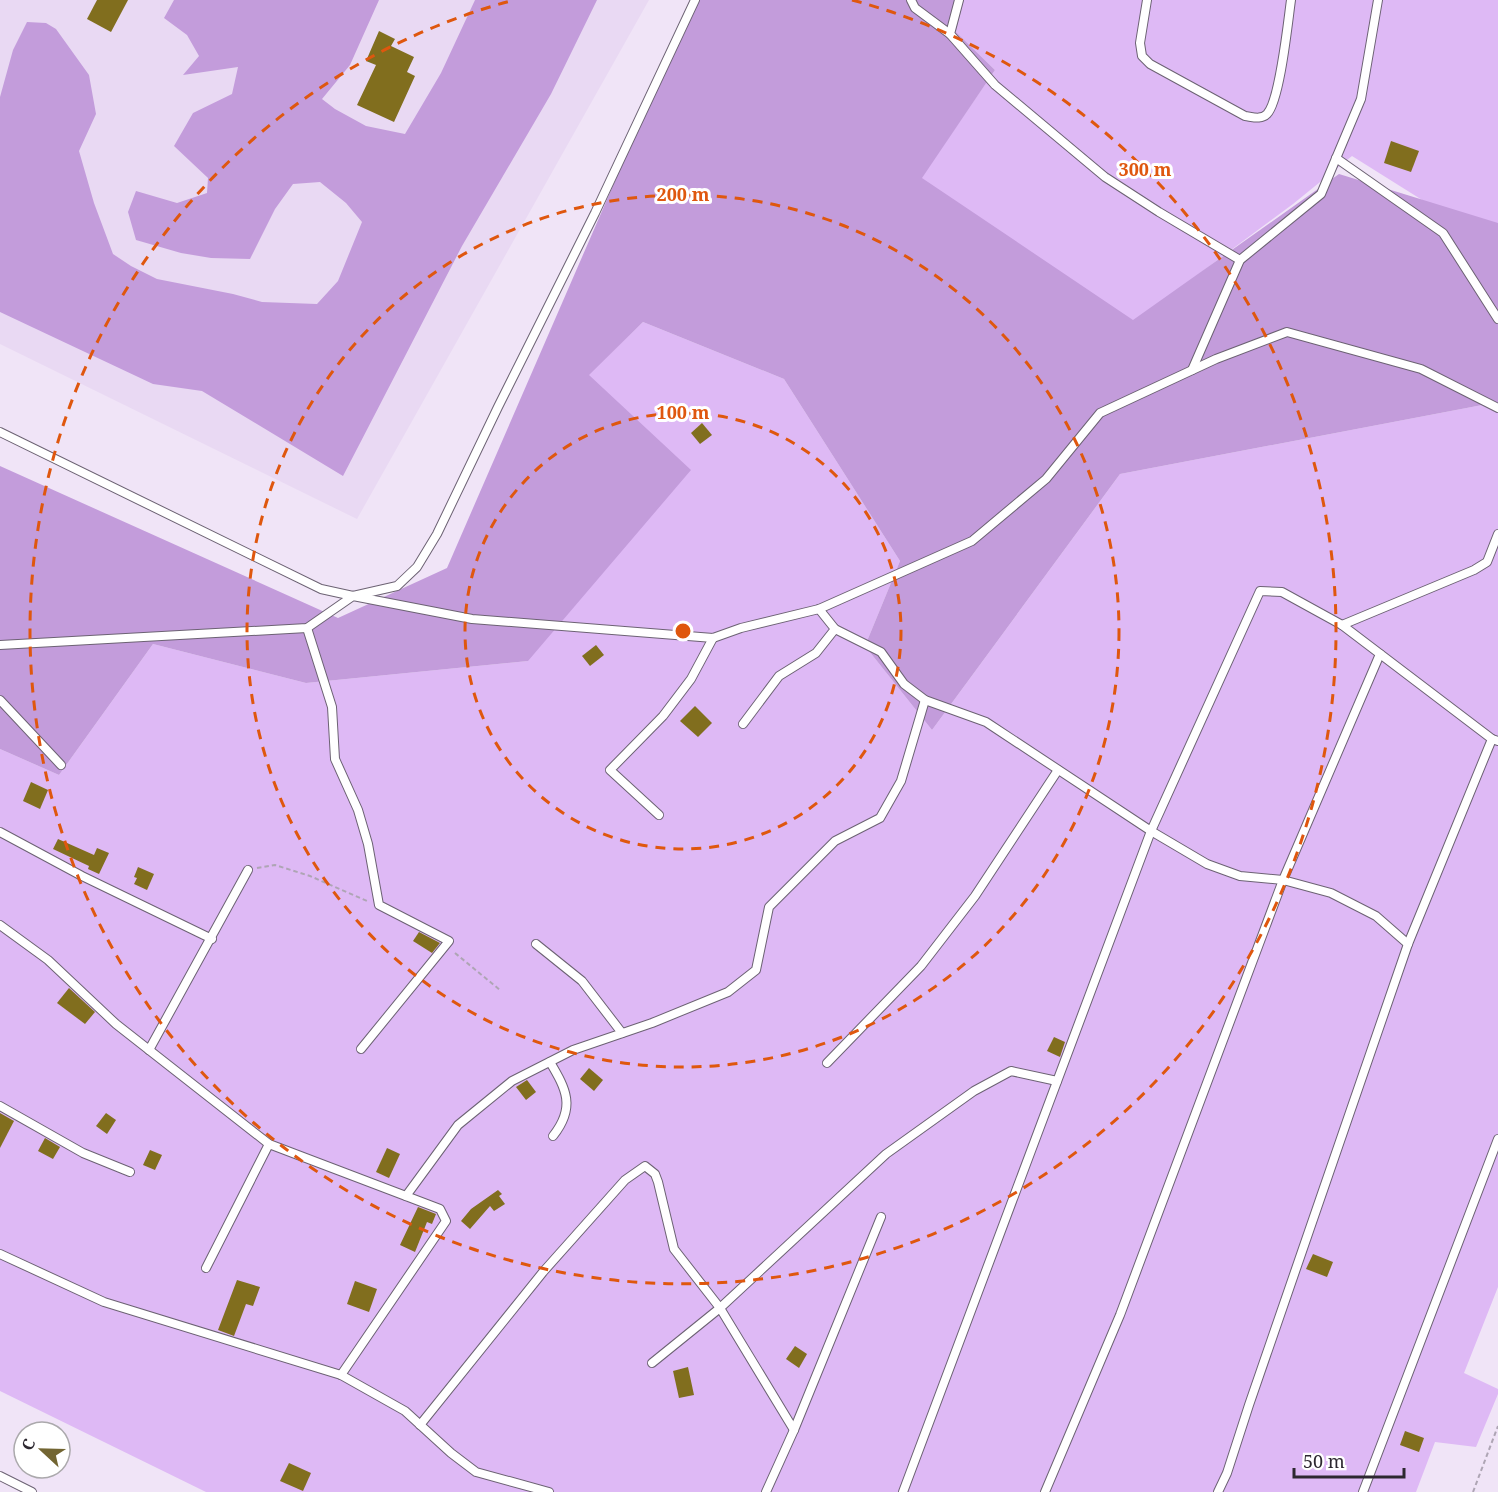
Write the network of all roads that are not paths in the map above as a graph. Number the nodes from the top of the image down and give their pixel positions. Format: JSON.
{"nodes":[{"id":1,"x":695,"y":0,"type":"edge"},
{"id":2,"x":911,"y":0,"type":"edge"},
{"id":3,"x":958,"y":0,"type":"edge"},
{"id":4,"x":1147,"y":0,"type":"edge"},
{"id":5,"x":1291,"y":0,"type":"edge"},
{"id":6,"x":1378,"y":0,"type":"edge"},
{"id":7,"x":950,"y":34,"type":"junction"},
{"id":8,"x":1336,"y":158,"type":"junction"},
{"id":9,"x":1240,"y":260,"type":"junction"},
{"id":10,"x":1498,"y":319,"type":"edge"},
{"id":11,"x":1192,"y":370,"type":"junction"},
{"id":12,"x":1498,"y":408,"type":"edge"},
{"id":13,"x":0,"y":432,"type":"edge"},
{"id":14,"x":1498,"y":534,"type":"edge"},
{"id":15,"x":353,"y":596,"type":"junction"},
{"id":16,"x":819,"y":609,"type":"junction"},
{"id":17,"x":1342,"y":625,"type":"junction"},
{"id":18,"x":307,"y":628,"type":"junction"},
{"id":19,"x":835,"y":629,"type":"junction"},
{"id":20,"x":713,"y":638,"type":"junction"},
{"id":21,"x":0,"y":645,"type":"edge"},
{"id":22,"x":1380,"y":654,"type":"junction"},
{"id":23,"x":0,"y":700,"type":"edge"},
{"id":24,"x":925,"y":700,"type":"junction"},
{"id":25,"x":743,"y":724,"type":"dead end"},
{"id":26,"x":1495,"y":740,"type":"edge"},
{"id":27,"x":61,"y":765,"type":"dead end"},
{"id":28,"x":1058,"y":770,"type":"junction"},
{"id":29,"x":659,"y":814,"type":"dead end"},
{"id":30,"x":1151,"y":831,"type":"junction"},
{"id":31,"x":0,"y":832,"type":"edge"},
{"id":32,"x":248,"y":870,"type":"road end"},
{"id":33,"x":1283,"y":880,"type":"junction"},
{"id":34,"x":0,"y":925,"type":"edge"},
{"id":35,"x":212,"y":939,"type":"junction"},
{"id":36,"x":536,"y":944,"type":"dead end"},
{"id":37,"x":1408,"y":944,"type":"junction"},
{"id":38,"x":622,"y":1033,"type":"junction"},
{"id":39,"x":361,"y":1049,"type":"dead end"},
{"id":40,"x":149,"y":1050,"type":"junction"},
{"id":41,"x":549,"y":1062,"type":"junction"},
{"id":42,"x":826,"y":1063,"type":"dead end"},
{"id":43,"x":1057,"y":1081,"type":"junction"},
{"id":44,"x":0,"y":1106,"type":"edge"},
{"id":45,"x":553,"y":1136,"type":"dead end"},
{"id":46,"x":1498,"y":1139,"type":"edge"},
{"id":47,"x":269,"y":1144,"type":"junction"},
{"id":48,"x":130,"y":1172,"type":"dead end"},
{"id":49,"x":406,"y":1196,"type":"junction"},
{"id":50,"x":881,"y":1217,"type":"dead end"},
{"id":51,"x":0,"y":1254,"type":"edge"},
{"id":52,"x":206,"y":1268,"type":"dead end"},
{"id":53,"x":720,"y":1308,"type":"junction"},
{"id":54,"x":652,"y":1363,"type":"dead end"},
{"id":55,"x":341,"y":1375,"type":"junction"},
{"id":56,"x":420,"y":1425,"type":"junction"},
{"id":57,"x":794,"y":1430,"type":"junction"},
{"id":58,"x":0,"y":1476,"type":"edge"},
{"id":59,"x":32,"y":1492,"type":"edge"},
{"id":60,"x":549,"y":1492,"type":"edge"},
{"id":61,"x":766,"y":1492,"type":"edge"},
{"id":62,"x":903,"y":1492,"type":"edge"},
{"id":63,"x":1045,"y":1492,"type":"edge"},
{"id":64,"x":1218,"y":1492,"type":"edge"},
{"id":65,"x":1363,"y":1492,"type":"edge"}],
"edges":[{"from":1,"to":15,"type":"lane"},
{"from":2,"to":7,"type":"lane"},
{"from":3,"to":7,"type":"lane"},
{"from":4,"to":5,"type":"lane"},
{"from":6,"to":8,"type":"lane"},
{"from":7,"to":9,"type":"lane"},
{"from":8,"to":9,"type":"lane"},
{"from":8,"to":10,"type":"lane"},
{"from":9,"to":11,"type":"lane"},
{"from":11,"to":12,"type":"lane"},
{"from":11,"to":16,"type":"lane"},
{"from":13,"to":15,"type":"lane"},
{"from":14,"to":17,"type":"lane"},
{"from":15,"to":18,"type":"lane"},
{"from":15,"to":20,"type":"lane"},
{"from":16,"to":19,"type":"lane"},
{"from":16,"to":20,"type":"lane"},
{"from":17,"to":22,"type":"lane"},
{"from":17,"to":30,"type":"lane"},
{"from":18,"to":21,"type":"lane"},
{"from":18,"to":39,"type":"lane"},
{"from":19,"to":24,"type":"lane"},
{"from":19,"to":25,"type":"lane"},
{"from":20,"to":29,"type":"lane"},
{"from":22,"to":26,"type":"lane"},
{"from":22,"to":33,"type":"lane"},
{"from":23,"to":27,"type":"lane"},
{"from":24,"to":28,"type":"lane"},
{"from":24,"to":38,"type":"lane"},
{"from":26,"to":37,"type":"lane"},
{"from":28,"to":30,"type":"lane"},
{"from":28,"to":42,"type":"lane"},
{"from":30,"to":33,"type":"lane"},
{"from":30,"to":43,"type":"lane"},
{"from":31,"to":35,"type":"lane"},
{"from":32,"to":35,"type":"lane"},
{"from":33,"to":37,"type":"lane"},
{"from":33,"to":63,"type":"lane"},
{"from":34,"to":40,"type":"lane"},
{"from":35,"to":40,"type":"lane"},
{"from":36,"to":38,"type":"lane"},
{"from":37,"to":64,"type":"lane"},
{"from":38,"to":41,"type":"lane"},
{"from":40,"to":47,"type":"lane"},
{"from":41,"to":45,"type":"lane"},
{"from":41,"to":49,"type":"lane"},
{"from":43,"to":53,"type":"lane"},
{"from":43,"to":62,"type":"lane"},
{"from":44,"to":48,"type":"lane"},
{"from":46,"to":65,"type":"lane"},
{"from":47,"to":49,"type":"lane"},
{"from":47,"to":52,"type":"lane"},
{"from":49,"to":55,"type":"lane"},
{"from":50,"to":57,"type":"lane"},
{"from":51,"to":55,"type":"lane"},
{"from":53,"to":54,"type":"lane"},
{"from":53,"to":56,"type":"lane"},
{"from":53,"to":57,"type":"lane"},
{"from":55,"to":56,"type":"lane"},
{"from":56,"to":60,"type":"lane"},
{"from":57,"to":61,"type":"lane"},
{"from":58,"to":59,"type":"lane"}]}
